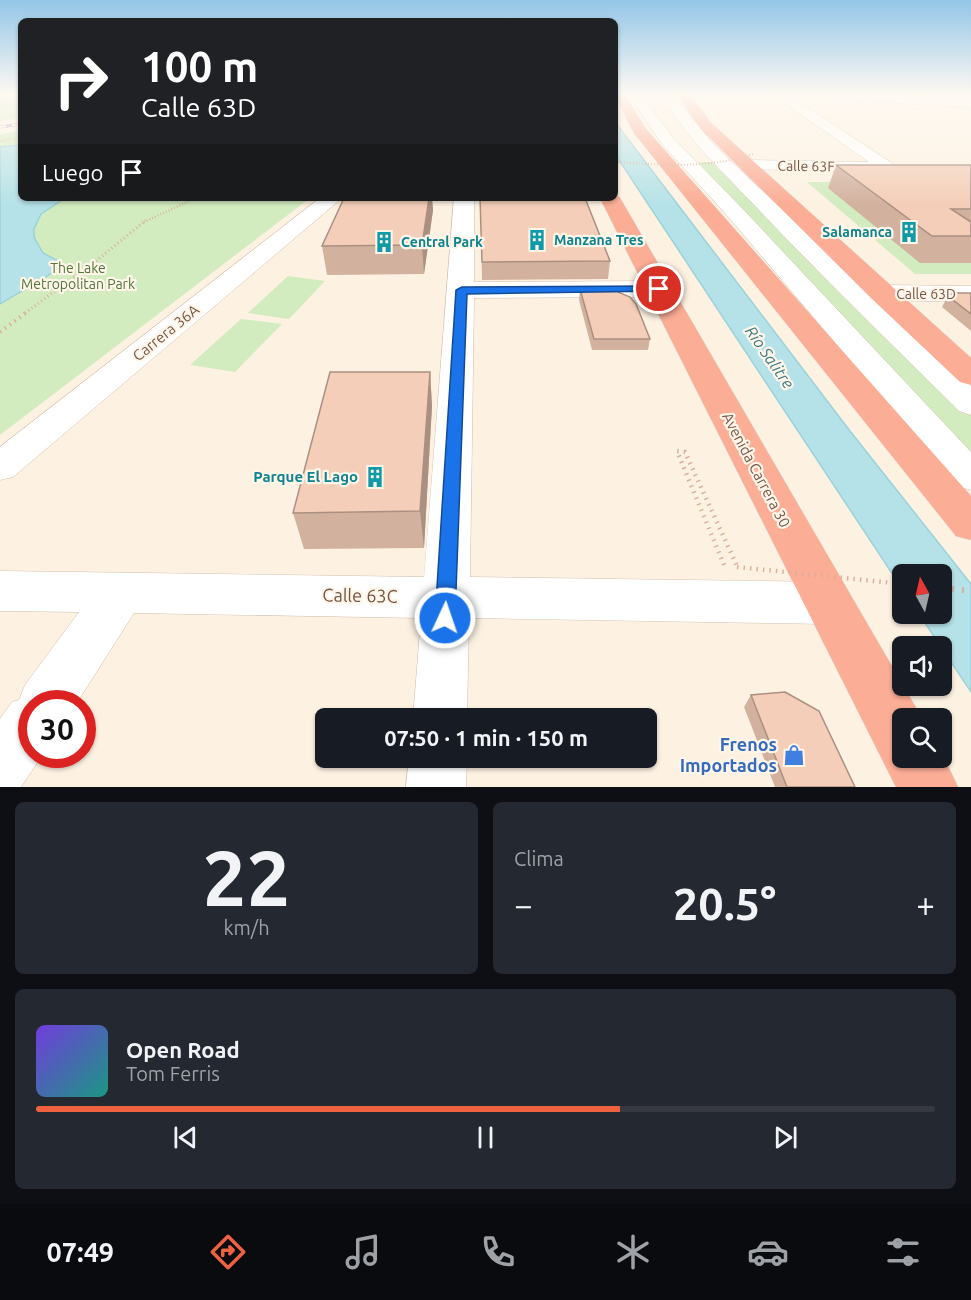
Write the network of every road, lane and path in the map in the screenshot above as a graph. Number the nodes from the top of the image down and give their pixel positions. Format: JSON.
{"nodes":[{"id":1,"x":640,"y":132,"type":"edge"},
{"id":2,"x":659,"y":132,"type":"edge"},
{"id":3,"x":692,"y":132,"type":"edge"},
{"id":4,"x":714,"y":132,"type":"edge"},
{"id":5,"x":837,"y":132,"type":"edge"},
{"id":6,"x":18,"y":138,"type":"edge"},
{"id":7,"x":0,"y":141,"type":"edge"},
{"id":8,"x":751,"y":160,"type":"junction"},
{"id":9,"x":618,"y":162,"type":"edge"},
{"id":10,"x":189,"y":201,"type":"edge"},
{"id":11,"x":328,"y":201,"type":"edge"},
{"id":12,"x":464,"y":201,"type":"edge"},
{"id":13,"x":612,"y":201,"type":"edge"},
{"id":14,"x":659,"y":289,"type":"junction"},
{"id":15,"x":462,"y":290,"type":"junction"},
{"id":16,"x":881,"y":293,"type":"junction"},
{"id":17,"x":971,"y":294,"type":"edge"},
{"id":18,"x":0,"y":332,"type":"edge"},
{"id":19,"x":971,"y":375,"type":"edge"},
{"id":20,"x":971,"y":404,"type":"edge"},
{"id":21,"x":0,"y":467,"type":"edge"},
{"id":22,"x":971,"y":476,"type":"edge"},
{"id":23,"x":971,"y":524,"type":"edge"},
{"id":24,"x":723,"y":562,"type":"dead end"},
{"id":25,"x":892,"y":583,"type":"edge"},
{"id":26,"x":952,"y":589,"type":"edge"},
{"id":27,"x":0,"y":591,"type":"edge"},
{"id":28,"x":971,"y":591,"type":"edge"},
{"id":29,"x":121,"y":593,"type":"junction"},
{"id":30,"x":446,"y":598,"type":"junction"},
{"id":31,"x":827,"y":603,"type":"junction"},
{"id":32,"x":54,"y":690,"type":"edge"},
{"id":33,"x":440,"y":708,"type":"edge"},
{"id":34,"x":892,"y":721,"type":"edge"},
{"id":35,"x":18,"y":742,"type":"edge"},
{"id":36,"x":0,"y":767,"type":"edge"},
{"id":37,"x":437,"y":768,"type":"edge"},
{"id":38,"x":918,"y":768,"type":"edge"},
{"id":39,"x":436,"y":787,"type":"edge"},
{"id":40,"x":928,"y":787,"type":"edge"}],
"edges":[{"from":1,"to":23,"type":"highway"},
{"from":2,"to":22,"type":"street"},
{"from":3,"to":20,"type":"street"},
{"from":4,"to":8,"type":"highway"},
{"from":5,"to":8,"type":"street","name":"Calle 63F"},
{"from":6,"to":7,"type":"path"},
{"from":8,"to":9,"type":"path","bridge":true},
{"from":8,"to":16,"type":"highway"},
{"from":10,"to":18,"type":"path"},
{"from":11,"to":21,"type":"street","name":"Carrera 36A"},
{"from":12,"to":15,"type":"street"},
{"from":13,"to":14,"type":"highway","name":"Avenida Carrera 30"},
{"from":14,"to":15,"type":"street"},
{"from":14,"to":31,"type":"highway","name":"Avenida Carrera 30"},
{"from":15,"to":30,"type":"street"},
{"from":16,"to":17,"type":"street","name":"Calle 63D"},
{"from":16,"to":19,"type":"highway"},
{"from":24,"to":25,"type":"path","bridge":true},
{"from":26,"to":28,"type":"path"},
{"from":27,"to":29,"type":"street","name":"Calle 63C"},
{"from":29,"to":30,"type":"street","name":"Calle 63C"},
{"from":29,"to":32,"type":"street"},
{"from":30,"to":31,"type":"street","name":"Calle 63C"},
{"from":30,"to":33,"type":"street"},
{"from":31,"to":34,"type":"highway","name":"Avenida Carrera 30"},
{"from":35,"to":36,"type":"street"},
{"from":37,"to":39,"type":"street"},
{"from":38,"to":40,"type":"highway"}]}
